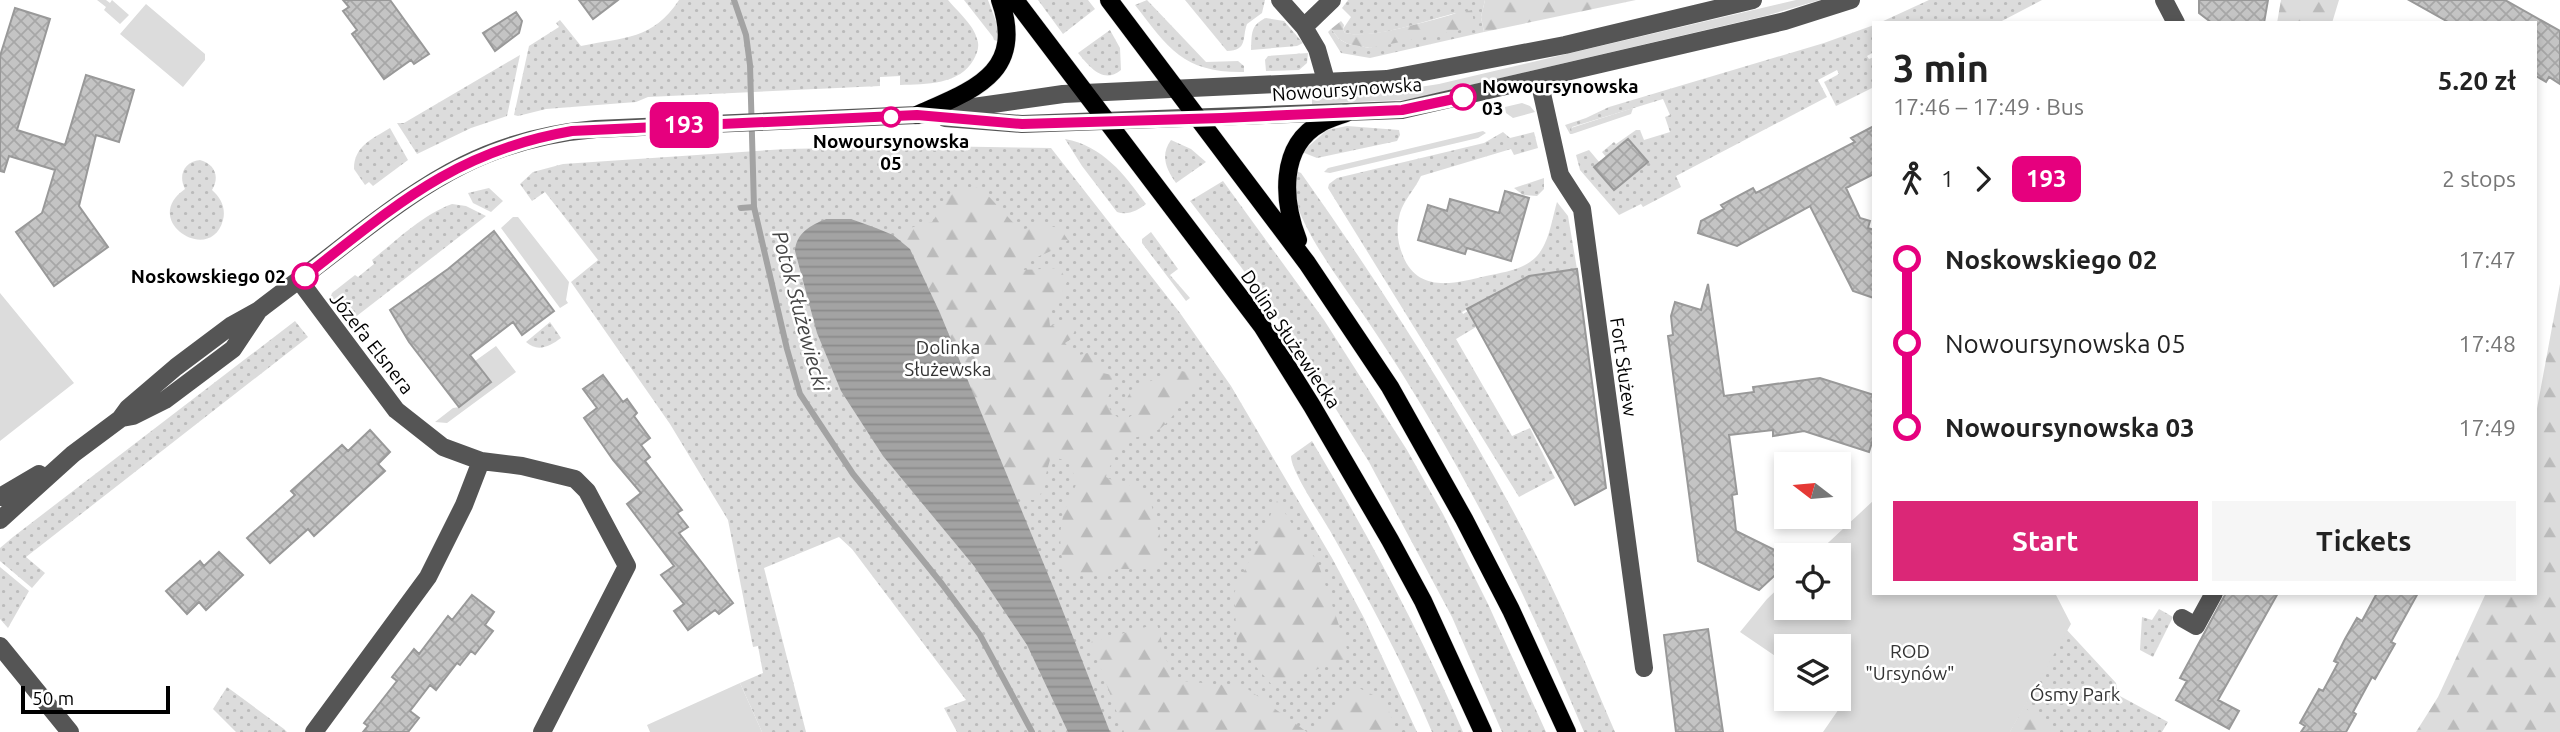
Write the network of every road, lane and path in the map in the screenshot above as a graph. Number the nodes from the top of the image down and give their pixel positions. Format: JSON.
{"nodes":[{"id":1,"x":1000,"y":0,"type":"edge"},
{"id":2,"x":1015,"y":0,"type":"edge"},
{"id":3,"x":1110,"y":0,"type":"edge"},
{"id":4,"x":1280,"y":0,"type":"edge"},
{"id":5,"x":1332,"y":0,"type":"edge"},
{"id":6,"x":1754,"y":0,"type":"edge"},
{"id":7,"x":1852,"y":0,"type":"edge"},
{"id":8,"x":2164,"y":0,"type":"edge"},
{"id":9,"x":2175,"y":21,"type":"edge"},
{"id":10,"x":1304,"y":27,"type":"junction"},
{"id":11,"x":1539,"y":80,"type":"junction"},
{"id":12,"x":1327,"y":84,"type":"junction"},
{"id":13,"x":1177,"y":88,"type":"junction"},
{"id":14,"x":1086,"y":93,"type":"junction"},
{"id":15,"x":1346,"y":113,"type":"junction"},
{"id":16,"x":917,"y":115,"type":"junction"},
{"id":17,"x":1199,"y":118,"type":"junction"},
{"id":18,"x":1108,"y":121,"type":"junction"},
{"id":19,"x":1307,"y":263,"type":"junction"},
{"id":20,"x":299,"y":280,"type":"junction"},
{"id":21,"x":73,"y":454,"type":"junction"},
{"id":22,"x":481,"y":461,"type":"junction"},
{"id":23,"x":0,"y":497,"type":"edge"},
{"id":24,"x":0,"y":520,"type":"edge"},
{"id":25,"x":2213,"y":595,"type":"edge"},
{"id":26,"x":2182,"y":618,"type":"dead end"},
{"id":27,"x":0,"y":646,"type":"edge"},
{"id":28,"x":1644,"y":668,"type":"dead end"},
{"id":29,"x":70,"y":732,"type":"edge"},
{"id":30,"x":314,"y":732,"type":"edge"},
{"id":31,"x":542,"y":732,"type":"edge"},
{"id":32,"x":1483,"y":732,"type":"edge"},
{"id":33,"x":1567,"y":732,"type":"edge"}],
"edges":[{"from":1,"to":16,"type":"main road"},
{"from":2,"to":14,"type":"main road","name":"Dolina Służewiecka"},
{"from":3,"to":13,"type":"main road"},
{"from":4,"to":10,"type":"street"},
{"from":5,"to":10,"type":"street"},
{"from":6,"to":12,"type":"street","name":"Nowoursynowska"},
{"from":7,"to":11,"type":"street","name":"Nowoursynowska"},
{"from":8,"to":9,"type":"street"},
{"from":10,"to":12,"type":"street"},
{"from":11,"to":15,"type":"street","name":"Nowoursynowska"},
{"from":11,"to":28,"type":"street","name":"Fort Służew"},
{"from":12,"to":13,"type":"street","name":"Nowoursynowska"},
{"from":13,"to":14,"type":"street","name":"Nowoursynowska"},
{"from":13,"to":17,"type":"main road"},
{"from":14,"to":16,"type":"street","name":"Nowoursynowska"},
{"from":14,"to":18,"type":"main road","name":"Dolina Służewiecka"},
{"from":15,"to":17,"type":"street","name":"Nowoursynowska"},
{"from":15,"to":19,"type":"main road"},
{"from":16,"to":18,"type":"street","name":"Nowoursynowska"},
{"from":16,"to":20,"type":"street","name":"Nowoursynowska"},
{"from":17,"to":18,"type":"street","name":"Nowoursynowska"},
{"from":17,"to":19,"type":"main road"},
{"from":18,"to":32,"type":"main road","name":"Dolina Służewiecka"},
{"from":19,"to":33,"type":"main road"},
{"from":20,"to":21,"type":"street","name":"Nowoursynowska"},
{"from":20,"to":22,"type":"street","name":"Józefa Elsnera"},
{"from":21,"to":23,"type":"street","name":"Nowoursynowska"},
{"from":21,"to":24,"type":"street","name":"Nowoursynowska"},
{"from":22,"to":30,"type":"street"},
{"from":22,"to":31,"type":"street","name":"Józefa Elsnera"},
{"from":25,"to":26,"type":"street"},
{"from":27,"to":29,"type":"street"}]}
